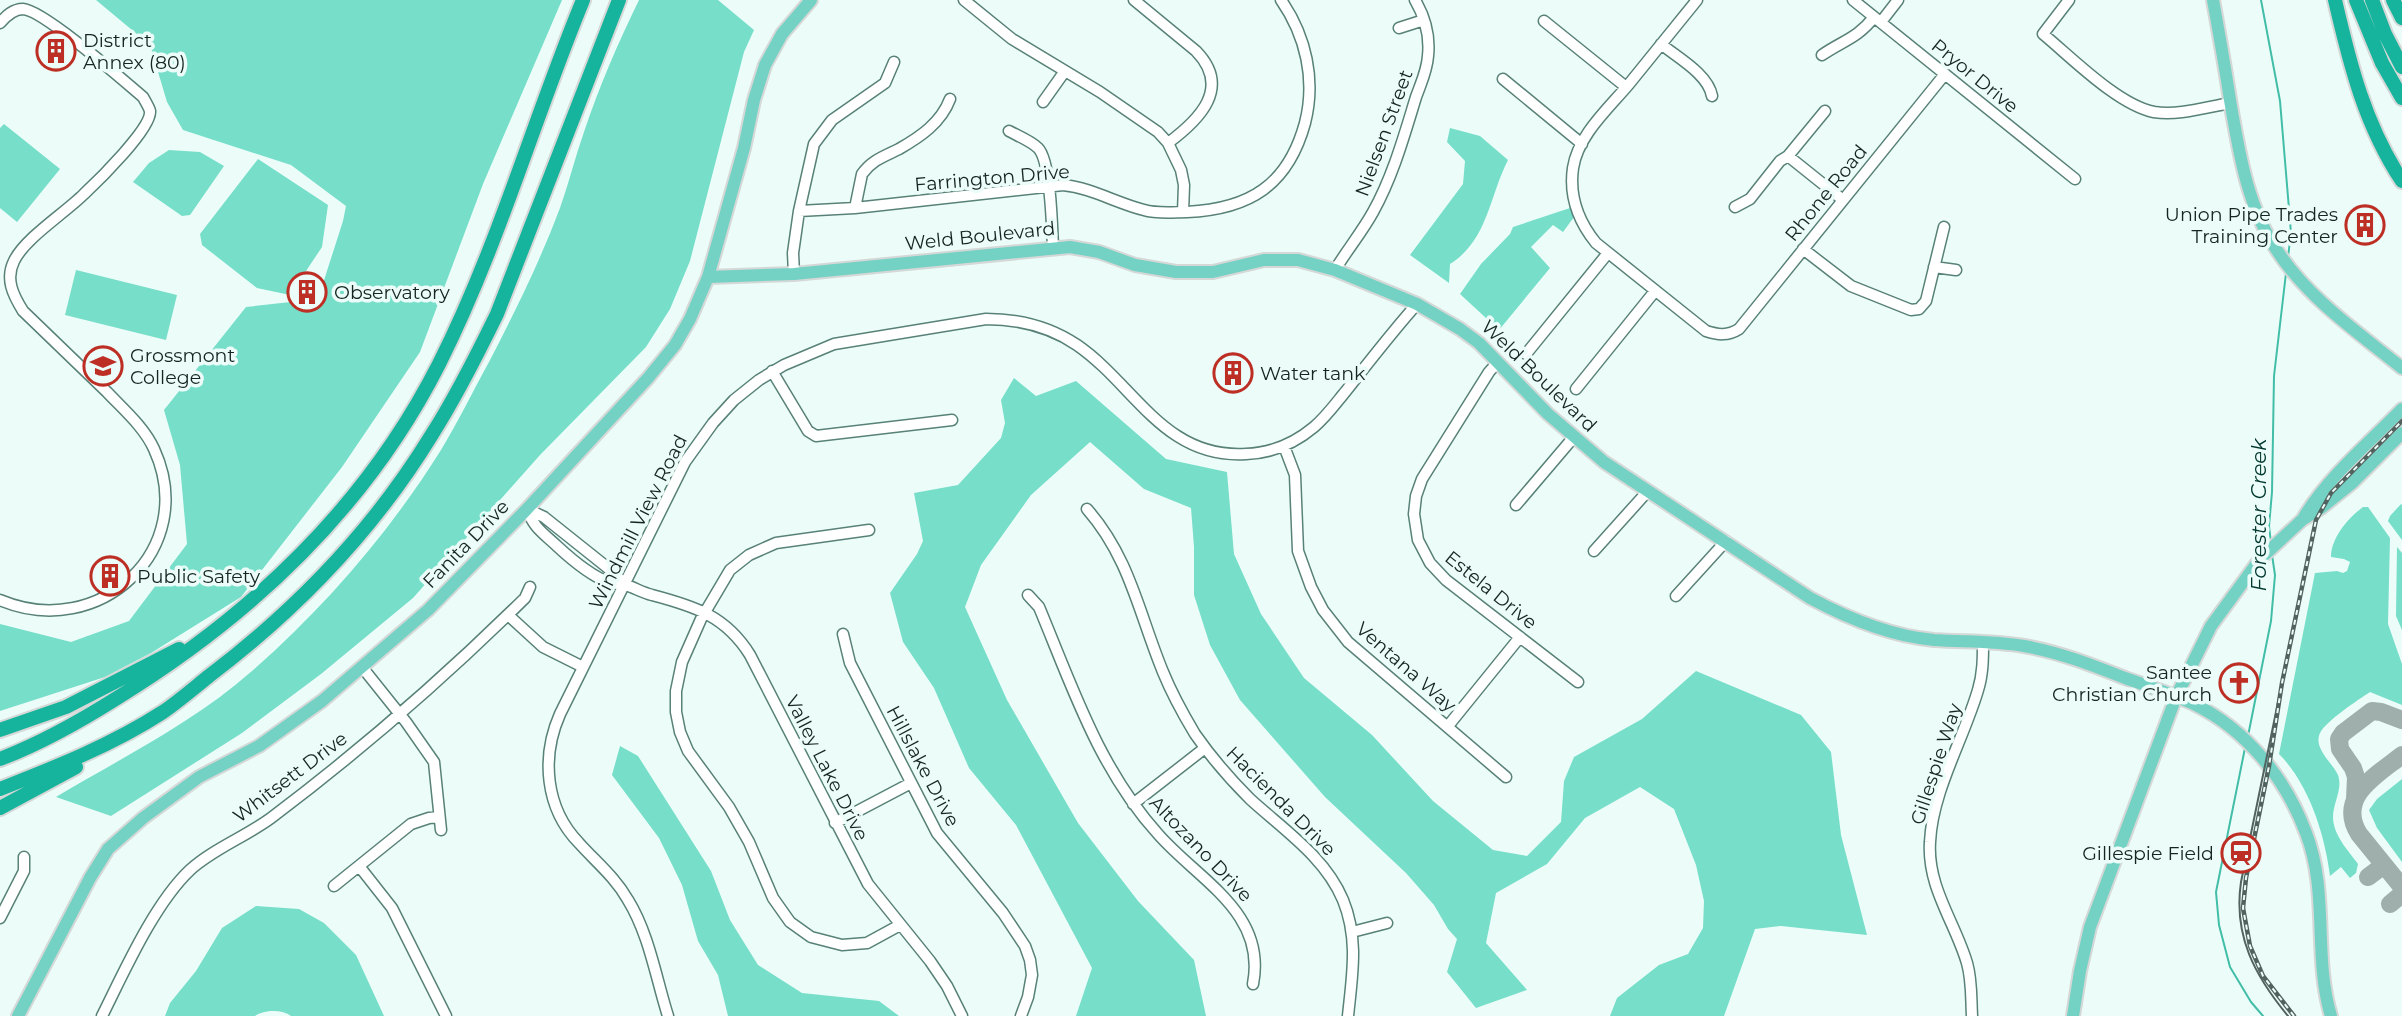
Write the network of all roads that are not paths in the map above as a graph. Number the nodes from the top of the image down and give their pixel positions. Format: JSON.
{"nodes":[{"id":1,"x":583,"y":0,"type":"edge"},
{"id":2,"x":619,"y":0,"type":"edge"},
{"id":3,"x":811,"y":0,"type":"edge"},
{"id":4,"x":964,"y":0,"type":"edge"},
{"id":5,"x":1134,"y":0,"type":"edge"},
{"id":6,"x":1281,"y":0,"type":"edge"},
{"id":7,"x":1415,"y":0,"type":"edge"},
{"id":8,"x":1697,"y":0,"type":"edge"},
{"id":9,"x":1853,"y":0,"type":"edge"},
{"id":10,"x":1898,"y":0,"type":"edge"},
{"id":11,"x":2069,"y":0,"type":"edge"},
{"id":12,"x":2213,"y":0,"type":"edge"},
{"id":13,"x":2335,"y":0,"type":"edge"},
{"id":14,"x":2356,"y":0,"type":"edge"},
{"id":15,"x":2374,"y":0,"type":"edge"},
{"id":16,"x":2393,"y":0,"type":"edge"},
{"id":17,"x":2402,"y":18,"type":"edge"},
{"id":18,"x":1424,"y":20,"type":"junction"},
{"id":19,"x":1878,"y":20,"type":"junction"},
{"id":20,"x":1544,"y":21,"type":"dead end"},
{"id":21,"x":0,"y":23,"type":"edge"},
{"id":22,"x":1399,"y":28,"type":"dead end"},
{"id":23,"x":1661,"y":44,"type":"junction"},
{"id":24,"x":2402,"y":52,"type":"edge"},
{"id":25,"x":1822,"y":55,"type":"dead end"},
{"id":26,"x":894,"y":62,"type":"dead end"},
{"id":27,"x":2402,"y":67,"type":"edge"},
{"id":28,"x":1065,"y":71,"type":"junction"},
{"id":29,"x":1945,"y":74,"type":"junction"},
{"id":30,"x":1503,"y":79,"type":"dead end"},
{"id":31,"x":1626,"y":87,"type":"junction"},
{"id":32,"x":1712,"y":96,"type":"dead end"},
{"id":33,"x":2402,"y":98,"type":"edge"},
{"id":34,"x":950,"y":99,"type":"dead end"},
{"id":35,"x":1043,"y":103,"type":"dead end"},
{"id":36,"x":2231,"y":103,"type":"junction"},
{"id":37,"x":1825,"y":111,"type":"dead end"},
{"id":38,"x":1009,"y":131,"type":"dead end"},
{"id":39,"x":1168,"y":143,"type":"junction"},
{"id":40,"x":1582,"y":144,"type":"junction"},
{"id":41,"x":1788,"y":156,"type":"junction"},
{"id":42,"x":2075,"y":179,"type":"dead end"},
{"id":43,"x":2402,"y":181,"type":"edge"},
{"id":44,"x":1047,"y":187,"type":"junction"},
{"id":45,"x":1843,"y":200,"type":"junction"},
{"id":46,"x":1735,"y":207,"type":"dead end"},
{"id":47,"x":855,"y":208,"type":"junction"},
{"id":48,"x":799,"y":211,"type":"junction"},
{"id":49,"x":1183,"y":212,"type":"junction"},
{"id":50,"x":1944,"y":227,"type":"dead end"},
{"id":51,"x":1053,"y":248,"type":"junction"},
{"id":52,"x":1803,"y":249,"type":"junction"},
{"id":53,"x":1608,"y":253,"type":"junction"},
{"id":54,"x":1934,"y":267,"type":"junction"},
{"id":55,"x":1335,"y":270,"type":"junction"},
{"id":56,"x":1956,"y":270,"type":"dead end"},
{"id":57,"x":794,"y":274,"type":"junction"},
{"id":58,"x":708,"y":277,"type":"junction"},
{"id":59,"x":1655,"y":291,"type":"junction"},
{"id":60,"x":1417,"y":304,"type":"junction"},
{"id":61,"x":1526,"y":354,"type":"dead end"},
{"id":62,"x":1498,"y":362,"type":"junction"},
{"id":63,"x":2402,"y":368,"type":"edge"},
{"id":64,"x":772,"y":372,"type":"junction"},
{"id":65,"x":1576,"y":389,"type":"dead end"},
{"id":66,"x":2402,"y":409,"type":"edge"},
{"id":67,"x":952,"y":420,"type":"dead end"},
{"id":68,"x":2402,"y":432,"type":"edge"},
{"id":69,"x":1573,"y":438,"type":"junction"},
{"id":70,"x":1283,"y":446,"type":"junction"},
{"id":71,"x":1647,"y":492,"type":"junction"},
{"id":72,"x":1516,"y":505,"type":"dead end"},
{"id":73,"x":527,"y":509,"type":"junction"},
{"id":74,"x":1087,"y":509,"type":"dead end"},
{"id":75,"x":2302,"y":520,"type":"junction"},
{"id":76,"x":869,"y":530,"type":"dead end"},
{"id":77,"x":1726,"y":541,"type":"junction"},
{"id":78,"x":1594,"y":551,"type":"dead end"},
{"id":79,"x":625,"y":585,"type":"junction"},
{"id":80,"x":530,"y":587,"type":"dead end"},
{"id":81,"x":1028,"y":595,"type":"dead end"},
{"id":82,"x":1676,"y":596,"type":"dead end"},
{"id":83,"x":0,"y":600,"type":"edge"},
{"id":84,"x":705,"y":612,"type":"junction"},
{"id":85,"x":508,"y":615,"type":"junction"},
{"id":86,"x":843,"y":634,"type":"dead end"},
{"id":87,"x":1520,"y":637,"type":"junction"},
{"id":88,"x":204,"y":640,"type":"junction"},
{"id":89,"x":1983,"y":642,"type":"junction"},
{"id":90,"x":362,"y":667,"type":"junction"},
{"id":91,"x":583,"y":667,"type":"junction"},
{"id":92,"x":1578,"y":682,"type":"dead end"},
{"id":93,"x":2176,"y":697,"type":"junction"},
{"id":94,"x":400,"y":714,"type":"junction"},
{"id":95,"x":139,"y":726,"type":"junction"},
{"id":96,"x":1448,"y":726,"type":"junction"},
{"id":97,"x":0,"y":730,"type":"edge"},
{"id":98,"x":1205,"y":748,"type":"junction"},
{"id":99,"x":0,"y":759,"type":"edge"},
{"id":100,"x":1506,"y":777,"type":"dead end"},
{"id":101,"x":911,"y":783,"type":"junction"},
{"id":102,"x":0,"y":789,"type":"edge"},
{"id":103,"x":1133,"y":804,"type":"junction"},
{"id":104,"x":0,"y":807,"type":"edge"},
{"id":105,"x":439,"y":817,"type":"junction"},
{"id":106,"x":835,"y":823,"type":"junction"},
{"id":107,"x":441,"y":830,"type":"dead end"},
{"id":108,"x":24,"y":857,"type":"dead end"},
{"id":109,"x":359,"y":866,"type":"junction"},
{"id":110,"x":334,"y":887,"type":"dead end"},
{"id":111,"x":0,"y":918,"type":"edge"},
{"id":112,"x":1387,"y":923,"type":"dead end"},
{"id":113,"x":900,"y":925,"type":"junction"},
{"id":114,"x":1352,"y":932,"type":"junction"},
{"id":115,"x":1253,"y":984,"type":"dead end"},
{"id":116,"x":18,"y":1016,"type":"edge"},
{"id":117,"x":102,"y":1016,"type":"edge"},
{"id":118,"x":446,"y":1016,"type":"edge"},
{"id":119,"x":668,"y":1016,"type":"edge"},
{"id":120,"x":962,"y":1016,"type":"edge"},
{"id":121,"x":1021,"y":1016,"type":"edge"},
{"id":122,"x":1348,"y":1016,"type":"edge"},
{"id":123,"x":1972,"y":1016,"type":"edge"},
{"id":124,"x":2073,"y":1016,"type":"edge"},
{"id":125,"x":2331,"y":1016,"type":"edge"}],
"edges":[{"from":1,"to":88,"type":"highway"},
{"from":2,"to":95,"type":"highway"},
{"from":3,"to":58,"type":"main road","name":"Fanita Drive"},
{"from":4,"to":28,"type":"street"},
{"from":5,"to":39,"type":"street"},
{"from":6,"to":49,"type":"street","name":"Farrington Drive"},
{"from":7,"to":18,"type":"street","name":"Nielsen Street"},
{"from":8,"to":23,"type":"street"},
{"from":9,"to":19,"type":"street","name":"Pryor Drive"},
{"from":10,"to":19,"type":"street"},
{"from":11,"to":36,"type":"street"},
{"from":12,"to":36,"type":"main road"},
{"from":13,"to":43,"type":"highway"},
{"from":14,"to":33,"type":"highway"},
{"from":15,"to":24,"type":"highway"},
{"from":15,"to":27,"type":"highway"},
{"from":16,"to":17,"type":"highway"},
{"from":18,"to":22,"type":"street"},
{"from":18,"to":55,"type":"street","name":"Nielsen Street"},
{"from":19,"to":25,"type":"street"},
{"from":19,"to":29,"type":"street","name":"Pryor Drive"},
{"from":20,"to":31,"type":"street"},
{"from":21,"to":83,"type":"street"},
{"from":23,"to":31,"type":"street"},
{"from":23,"to":32,"type":"street"},
{"from":26,"to":48,"type":"street"},
{"from":28,"to":35,"type":"street"},
{"from":28,"to":39,"type":"street"},
{"from":29,"to":42,"type":"street","name":"Pryor Drive"},
{"from":29,"to":45,"type":"street","name":"Rhone Road"},
{"from":30,"to":40,"type":"street"},
{"from":31,"to":40,"type":"street"},
{"from":34,"to":47,"type":"street"},
{"from":36,"to":63,"type":"main road"},
{"from":37,"to":41,"type":"street"},
{"from":38,"to":44,"type":"street"},
{"from":39,"to":49,"type":"street"},
{"from":40,"to":53,"type":"street"},
{"from":41,"to":45,"type":"street"},
{"from":41,"to":46,"type":"street"},
{"from":44,"to":47,"type":"street","name":"Farrington Drive"},
{"from":44,"to":49,"type":"street","name":"Farrington Drive"},
{"from":44,"to":51,"type":"street"},
{"from":45,"to":52,"type":"street","name":"Rhone Road"},
{"from":47,"to":48,"type":"street","name":"Farrington Drive"},
{"from":48,"to":57,"type":"street"},
{"from":50,"to":54,"type":"street"},
{"from":51,"to":55,"type":"main road","name":"Weld Boulevard"},
{"from":51,"to":57,"type":"main road","name":"Weld Boulevard"},
{"from":52,"to":54,"type":"street"},
{"from":52,"to":59,"type":"street","name":"Rhone Road"},
{"from":53,"to":59,"type":"street"},
{"from":53,"to":61,"type":"street"},
{"from":54,"to":56,"type":"street"},
{"from":55,"to":60,"type":"main road","name":"Weld Boulevard"},
{"from":57,"to":58,"type":"main road","name":"Weld Boulevard"},
{"from":58,"to":73,"type":"main road","name":"Fanita Drive"},
{"from":59,"to":65,"type":"street"},
{"from":60,"to":62,"type":"main road","name":"Weld Boulevard"},
{"from":60,"to":70,"type":"street","name":"Windmill View Road"},
{"from":62,"to":69,"type":"main road","name":"Weld Boulevard"},
{"from":62,"to":87,"type":"street","name":"Estela Drive"},
{"from":64,"to":67,"type":"street"},
{"from":64,"to":70,"type":"street","name":"Windmill View Road"},
{"from":64,"to":79,"type":"street","name":"Windmill View Road"},
{"from":66,"to":75,"type":"main road"},
{"from":68,"to":75,"type":"main road"},
{"from":69,"to":71,"type":"main road","name":"Weld Boulevard"},
{"from":69,"to":72,"type":"street"},
{"from":70,"to":96,"type":"street","name":"Ventana Way"},
{"from":71,"to":77,"type":"main road","name":"Weld Boulevard"},
{"from":71,"to":78,"type":"street"},
{"from":73,"to":79,"type":"street","name":"Valley Lake Drive"},
{"from":73,"to":90,"type":"main road","name":"Fanita Drive"},
{"from":74,"to":98,"type":"street","name":"Hacienda Drive"},
{"from":75,"to":93,"type":"main road"},
{"from":76,"to":84,"type":"street"},
{"from":77,"to":82,"type":"street"},
{"from":77,"to":89,"type":"main road","name":"Weld Boulevard"},
{"from":79,"to":84,"type":"street","name":"Valley Lake Drive"},
{"from":79,"to":91,"type":"street","name":"Windmill View Road"},
{"from":80,"to":85,"type":"street","name":"Whitsett Drive"},
{"from":81,"to":103,"type":"street","name":"Altozano Drive"},
{"from":84,"to":106,"type":"street","name":"Valley Lake Drive"},
{"from":84,"to":113,"type":"street"},
{"from":85,"to":91,"type":"street"},
{"from":85,"to":94,"type":"street","name":"Whitsett Drive"},
{"from":86,"to":101,"type":"street","name":"Hillslake Drive"},
{"from":87,"to":92,"type":"street","name":"Estela Drive"},
{"from":87,"to":96,"type":"street"},
{"from":88,"to":97,"type":"highway"},
{"from":88,"to":99,"type":"highway"},
{"from":89,"to":93,"type":"main road","name":"Weld Boulevard"},
{"from":89,"to":123,"type":"street","name":"Gillespie Way"},
{"from":90,"to":94,"type":"street"},
{"from":90,"to":116,"type":"main road","name":"Fanita Drive"},
{"from":91,"to":119,"type":"street","name":"Windmill View Road"},
{"from":93,"to":124,"type":"main road"},
{"from":93,"to":125,"type":"main road","name":"Weld Boulevard"},
{"from":94,"to":105,"type":"street"},
{"from":94,"to":117,"type":"street","name":"Whitsett Drive"},
{"from":95,"to":102,"type":"highway"},
{"from":95,"to":104,"type":"highway"},
{"from":96,"to":100,"type":"street","name":"Ventana Way"},
{"from":98,"to":103,"type":"street"},
{"from":98,"to":114,"type":"street","name":"Hacienda Drive"},
{"from":101,"to":106,"type":"street"},
{"from":101,"to":121,"type":"street","name":"Hillslake Drive"},
{"from":103,"to":115,"type":"street","name":"Altozano Drive"},
{"from":105,"to":107,"type":"street"},
{"from":105,"to":109,"type":"street"},
{"from":106,"to":113,"type":"street","name":"Valley Lake Drive"},
{"from":108,"to":111,"type":"street"},
{"from":109,"to":110,"type":"street"},
{"from":109,"to":118,"type":"street"},
{"from":112,"to":114,"type":"street"},
{"from":113,"to":120,"type":"street","name":"Valley Lake Drive"},
{"from":114,"to":122,"type":"street","name":"Hacienda Drive"}]}
